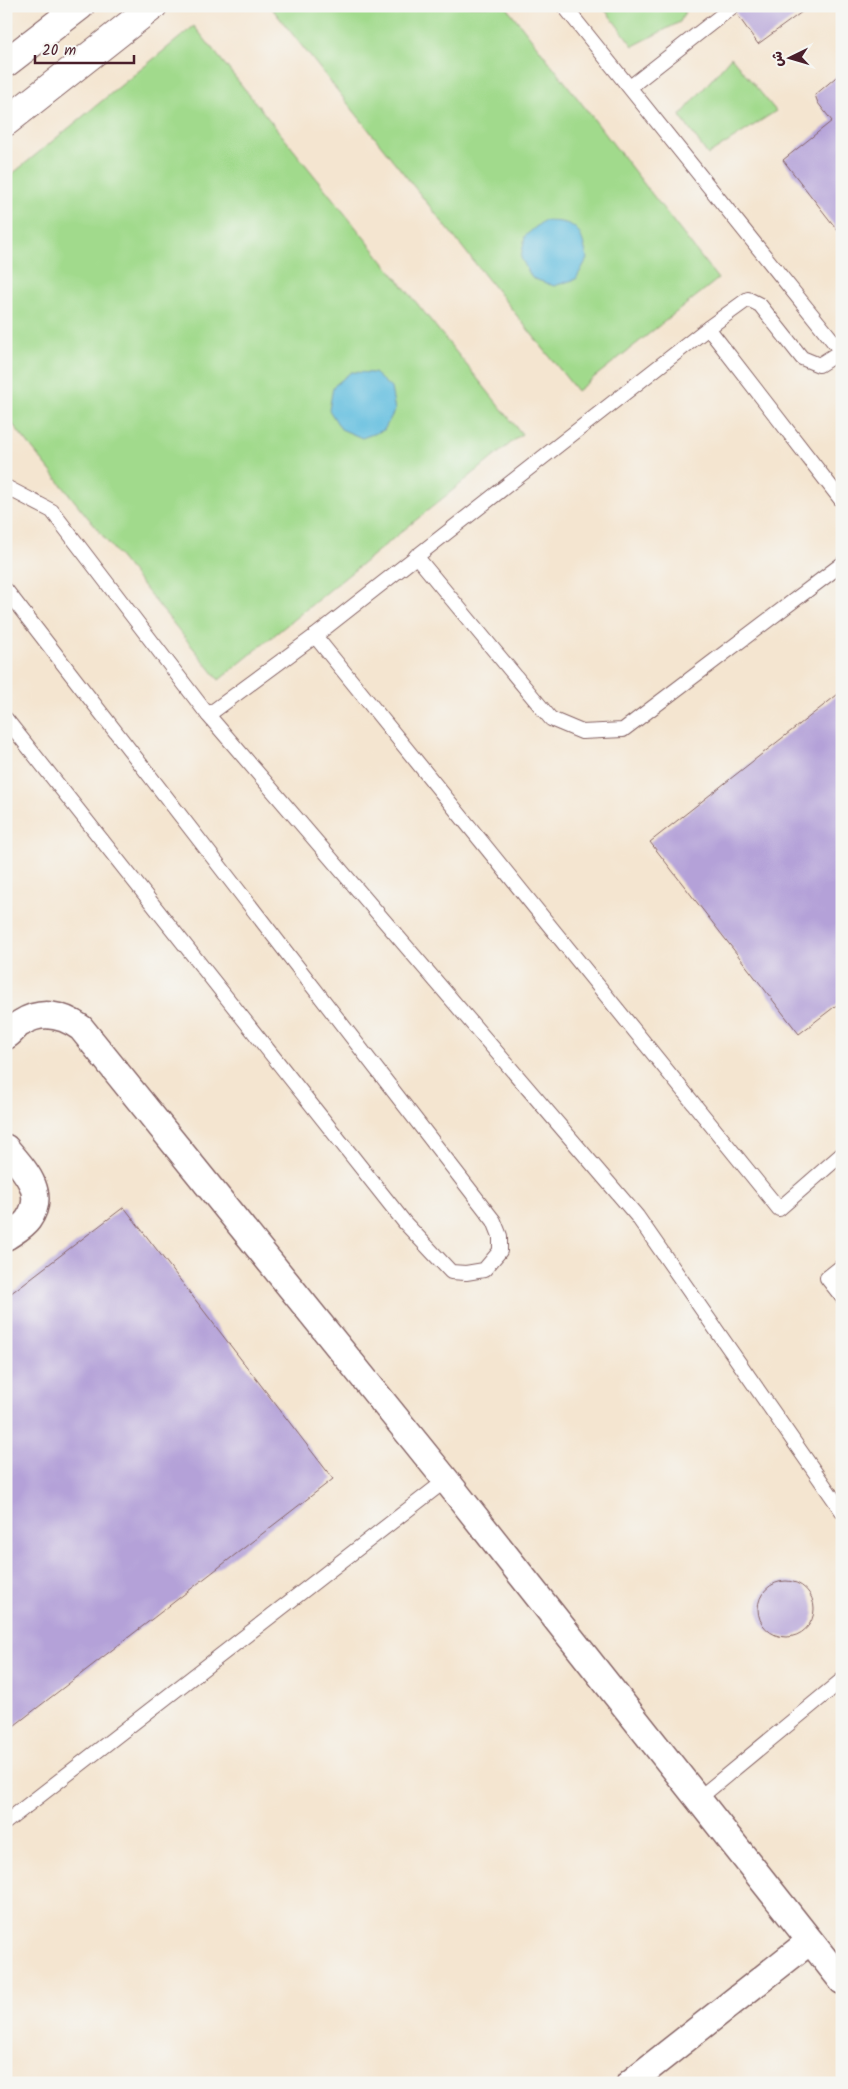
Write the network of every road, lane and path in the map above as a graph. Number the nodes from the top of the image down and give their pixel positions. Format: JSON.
{"nodes":[{"id":1,"x":80,"y":6,"type":"edge"},
{"id":2,"x":154,"y":6,"type":"edge"},
{"id":3,"x":564,"y":6,"type":"edge"},
{"id":4,"x":732,"y":8,"type":"edge"},
{"id":5,"x":6,"y":63,"type":"edge"},
{"id":6,"x":630,"y":87,"type":"junction"},
{"id":7,"x":6,"y":122,"type":"edge"},
{"id":8,"x":708,"y":328,"type":"junction"},
{"id":9,"x":6,"y":487,"type":"edge"},
{"id":10,"x":842,"y":501,"type":"edge"},
{"id":11,"x":416,"y":556,"type":"junction"},
{"id":12,"x":842,"y":564,"type":"edge"},
{"id":13,"x":6,"y":590,"type":"edge"},
{"id":14,"x":314,"y":636,"type":"junction"},
{"id":15,"x":208,"y":715,"type":"junction"},
{"id":16,"x":6,"y":719,"type":"edge"},
{"id":17,"x":6,"y":1036,"type":"edge"},
{"id":18,"x":6,"y":1148,"type":"edge"},
{"id":19,"x":842,"y":1154,"type":"edge"},
{"id":20,"x":6,"y":1237,"type":"edge"},
{"id":21,"x":842,"y":1266,"type":"edge"},
{"id":22,"x":842,"y":1297,"type":"edge"},
{"id":23,"x":446,"y":1480,"type":"junction"},
{"id":24,"x":842,"y":1511,"type":"edge"},
{"id":25,"x":842,"y":1680,"type":"edge"},
{"id":26,"x":698,"y":1799,"type":"junction"},
{"id":27,"x":6,"y":1822,"type":"edge"},
{"id":28,"x":810,"y":1941,"type":"junction"},
{"id":29,"x":842,"y":1980,"type":"edge"},
{"id":30,"x":630,"y":2083,"type":"edge"}],
"edges":[{"from":1,"to":5,"type":"main road"},
{"from":2,"to":7,"type":"main road"},
{"from":3,"to":6,"type":"lane"},
{"from":4,"to":6,"type":"lane"},
{"from":6,"to":8,"type":"lane"},
{"from":8,"to":10,"type":"lane"},
{"from":8,"to":11,"type":"lane"},
{"from":9,"to":15,"type":"lane"},
{"from":11,"to":12,"type":"lane"},
{"from":11,"to":14,"type":"lane"},
{"from":13,"to":16,"type":"lane"},
{"from":14,"to":15,"type":"lane"},
{"from":14,"to":19,"type":"lane"},
{"from":15,"to":24,"type":"lane"},
{"from":17,"to":23,"type":"street"},
{"from":18,"to":20,"type":"street"},
{"from":21,"to":22,"type":"lane"},
{"from":23,"to":26,"type":"street"},
{"from":23,"to":27,"type":"lane"},
{"from":25,"to":26,"type":"lane"},
{"from":26,"to":28,"type":"street"},
{"from":28,"to":29,"type":"street"},
{"from":28,"to":30,"type":"street"}]}
